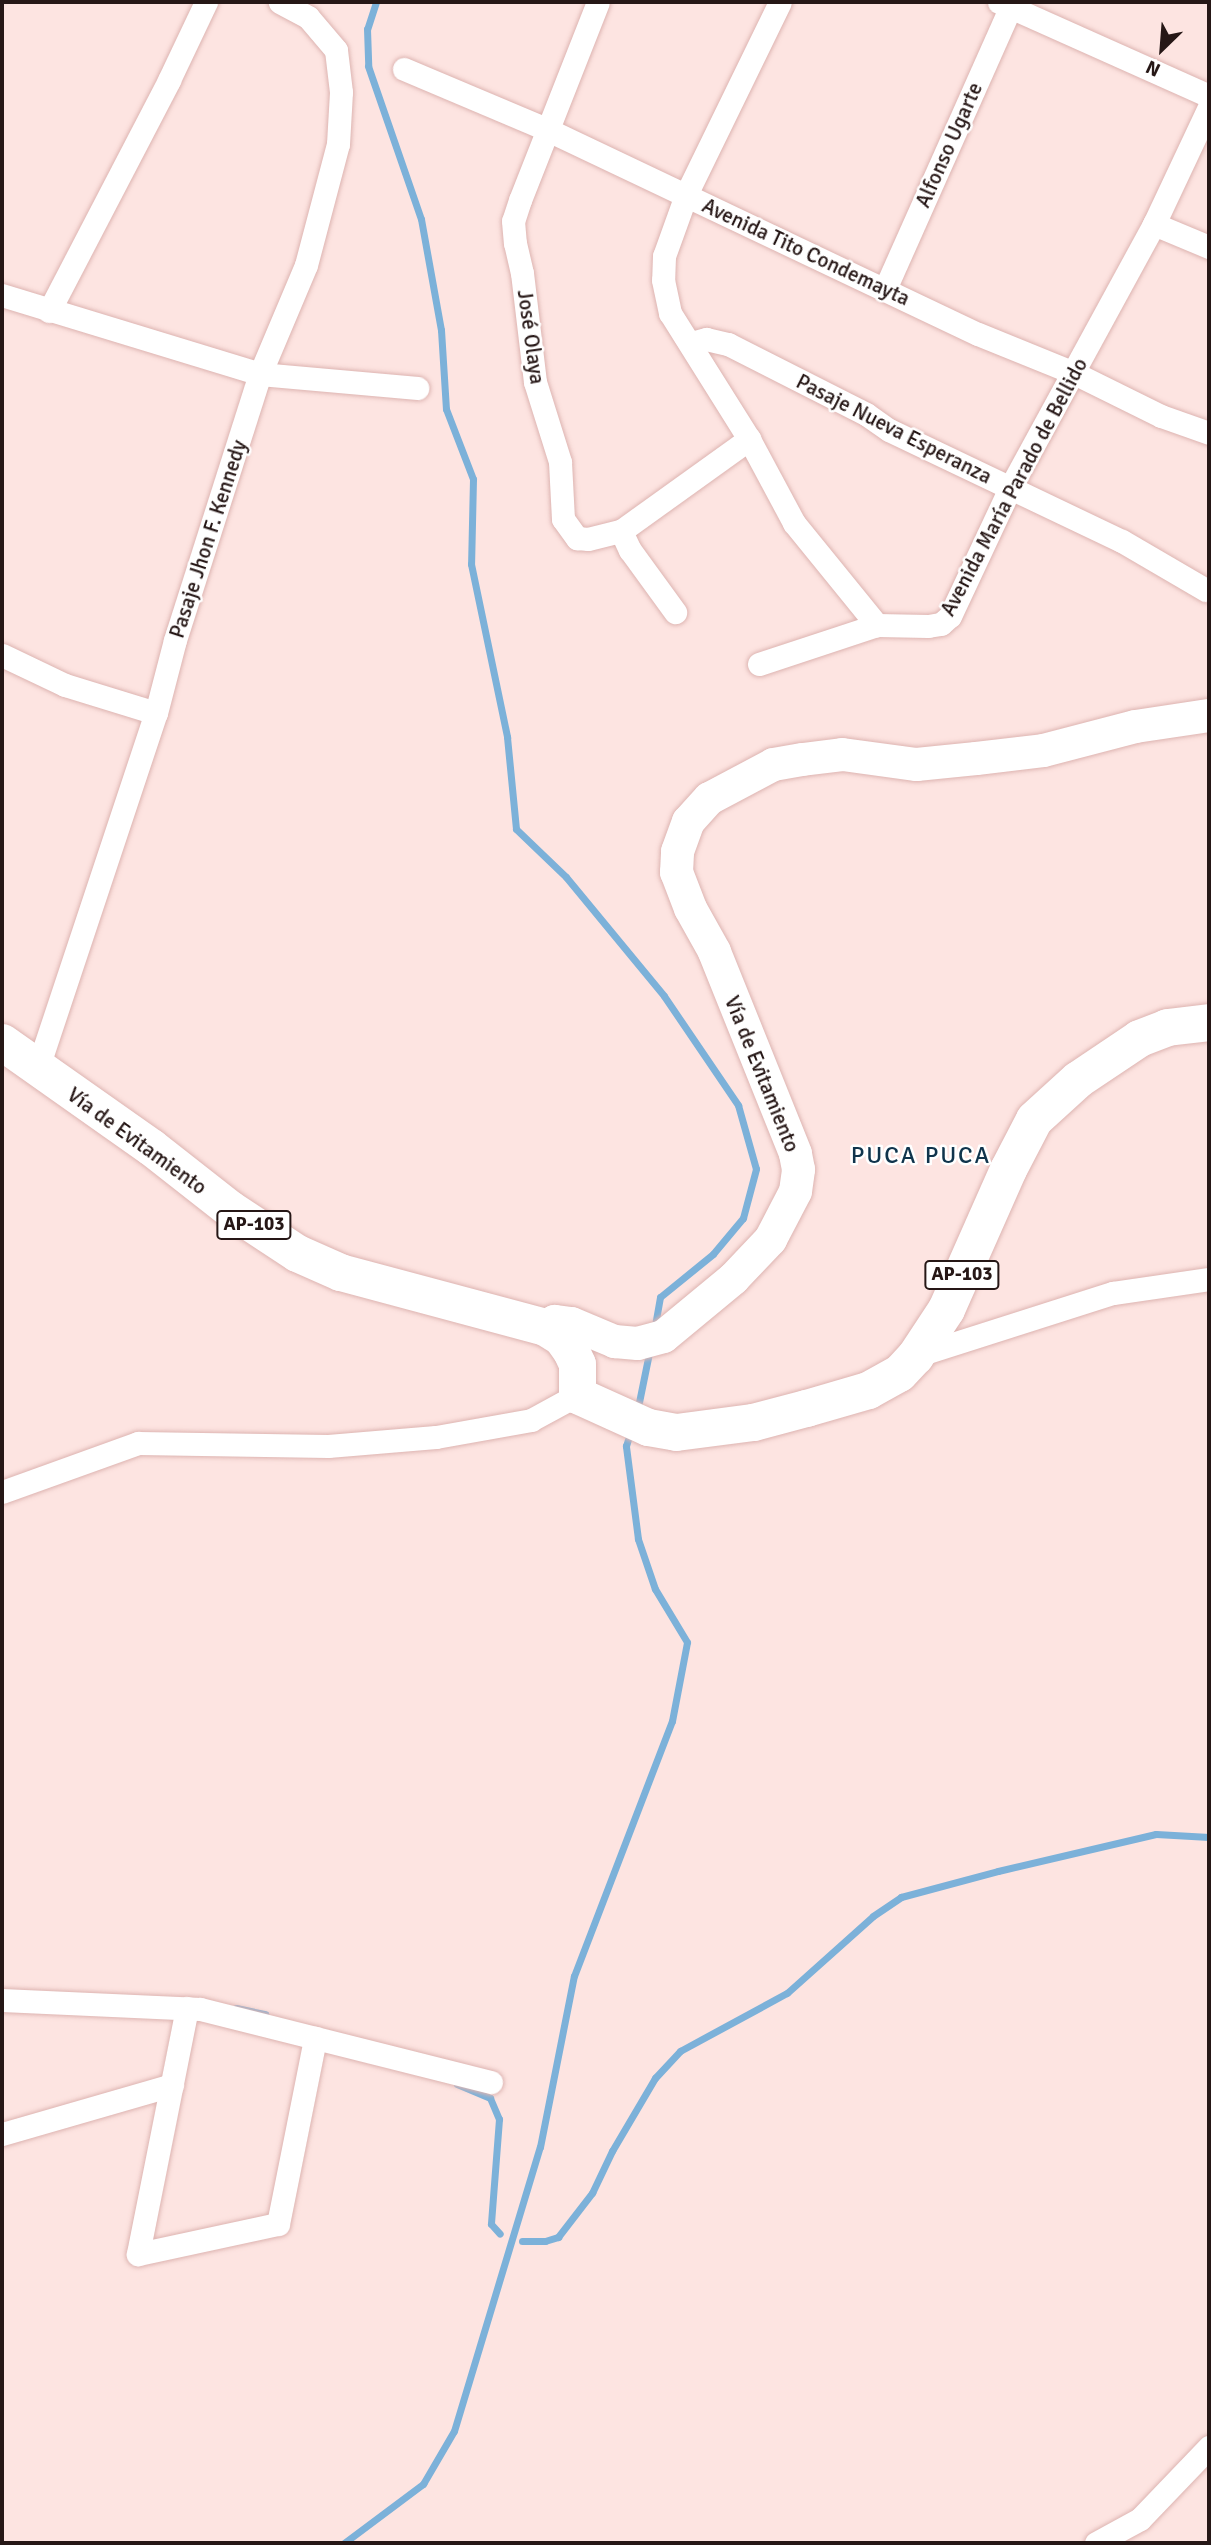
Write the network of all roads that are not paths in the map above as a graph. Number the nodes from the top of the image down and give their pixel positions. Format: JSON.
{"nodes":[{"id":1,"x":206,"y":2,"type":"edge"},
{"id":2,"x":280,"y":2,"type":"edge"},
{"id":3,"x":598,"y":2,"type":"edge"},
{"id":4,"x":780,"y":2,"type":"edge"},
{"id":5,"x":1007,"y":3,"type":"edge"},
{"id":6,"x":311,"y":9,"type":"edge"},
{"id":7,"x":404,"y":68,"type":"dead end"},
{"id":8,"x":1209,"y":96,"type":"edge"},
{"id":9,"x":1209,"y":107,"type":"edge"},
{"id":10,"x":546,"y":129,"type":"junction"},
{"id":11,"x":687,"y":195,"type":"junction"},
{"id":12,"x":1154,"y":224,"type":"junction"},
{"id":13,"x":1209,"y":247,"type":"edge"},
{"id":14,"x":885,"y":289,"type":"junction"},
{"id":15,"x":2,"y":295,"type":"edge"},
{"id":16,"x":49,"y":311,"type":"junction"},
{"id":17,"x":691,"y":343,"type":"junction"},
{"id":18,"x":1074,"y":373,"type":"junction"},
{"id":19,"x":261,"y":374,"type":"junction"},
{"id":20,"x":417,"y":388,"type":"dead end"},
{"id":21,"x":1209,"y":433,"type":"edge"},
{"id":22,"x":749,"y":439,"type":"junction"},
{"id":23,"x":1010,"y":488,"type":"junction"},
{"id":24,"x":621,"y":531,"type":"junction"},
{"id":25,"x":1206,"y":590,"type":"dead end"},
{"id":26,"x":675,"y":612,"type":"dead end"},
{"id":27,"x":877,"y":625,"type":"junction"},
{"id":28,"x":2,"y":654,"type":"edge"},
{"id":29,"x":759,"y":664,"type":"dead end"},
{"id":30,"x":156,"y":713,"type":"junction"},
{"id":31,"x":1209,"y":715,"type":"edge"},
{"id":32,"x":1209,"y":1022,"type":"edge"},
{"id":33,"x":2,"y":1042,"type":"edge"},
{"id":34,"x":38,"y":1068,"type":"junction"},
{"id":35,"x":1209,"y":1279,"type":"edge"},
{"id":36,"x":545,"y":1327,"type":"junction"},
{"id":37,"x":915,"y":1356,"type":"junction"},
{"id":38,"x":577,"y":1395,"type":"junction"},
{"id":39,"x":2,"y":1492,"type":"edge"},
{"id":40,"x":2,"y":2000,"type":"edge"},
{"id":41,"x":187,"y":2008,"type":"junction"},
{"id":42,"x":315,"y":2038,"type":"junction"},
{"id":43,"x":491,"y":2082,"type":"dead end"},
{"id":44,"x":172,"y":2085,"type":"junction"},
{"id":45,"x":2,"y":2134,"type":"edge"},
{"id":46,"x":1209,"y":2447,"type":"edge"},
{"id":47,"x":1096,"y":2543,"type":"edge"}],
"edges":[{"from":1,"to":16,"type":"street"},
{"from":2,"to":6,"type":"street"},
{"from":3,"to":10,"type":"street","name":"José Olaya"},
{"from":4,"to":11,"type":"street"},
{"from":5,"to":8,"type":"street"},
{"from":5,"to":14,"type":"street","name":"Alfonso Ugarte"},
{"from":6,"to":19,"type":"street","name":"Pasaje Jhon F. Kennedy"},
{"from":7,"to":10,"type":"street","name":"Avenida Tito Condemayta"},
{"from":9,"to":12,"type":"street","name":"Avenida María Parado de Bellido"},
{"from":10,"to":11,"type":"street","name":"Avenida Tito Condemayta"},
{"from":10,"to":24,"type":"street","name":"José Olaya"},
{"from":11,"to":14,"type":"street","name":"Avenida Tito Condemayta"},
{"from":11,"to":17,"type":"street"},
{"from":12,"to":13,"type":"street"},
{"from":12,"to":18,"type":"street","name":"Avenida María Parado de Bellido"},
{"from":14,"to":18,"type":"street","name":"Avenida Tito Condemayta"},
{"from":15,"to":16,"type":"street"},
{"from":16,"to":19,"type":"street"},
{"from":17,"to":22,"type":"street"},
{"from":17,"to":23,"type":"street","name":"Pasaje Nueva Esperanza"},
{"from":18,"to":21,"type":"street","name":"Avenida Tito Condemayta"},
{"from":18,"to":23,"type":"street","name":"Avenida María Parado de Bellido"},
{"from":19,"to":20,"type":"street"},
{"from":19,"to":30,"type":"street","name":"Pasaje Jhon F. Kennedy"},
{"from":22,"to":24,"type":"street"},
{"from":22,"to":27,"type":"street"},
{"from":23,"to":25,"type":"street","name":"Pasaje Nueva Esperanza"},
{"from":23,"to":27,"type":"street","name":"Avenida María Parado de Bellido"},
{"from":24,"to":26,"type":"street"},
{"from":27,"to":29,"type":"street","name":"Avenida María Parado de Bellido"},
{"from":28,"to":30,"type":"street"},
{"from":30,"to":34,"type":"street","name":"Pasaje Jhon F. Kennedy"},
{"from":31,"to":36,"type":"main road","name":"Vía de Evitamiento"},
{"from":32,"to":37,"type":"main road","number":"AP-103"},
{"from":33,"to":34,"type":"main road","name":"Vía de Evitamiento","number":"AP-103"},
{"from":34,"to":36,"type":"main road","name":"Vía de Evitamiento","number":"AP-103"},
{"from":35,"to":37,"type":"street"},
{"from":36,"to":38,"type":"main road","number":"AP-103"},
{"from":37,"to":38,"type":"main road","number":"AP-103"},
{"from":38,"to":39,"type":"street"},
{"from":40,"to":41,"type":"street"},
{"from":41,"to":42,"type":"street"},
{"from":41,"to":44,"type":"street"},
{"from":42,"to":43,"type":"street"},
{"from":42,"to":44,"type":"street"},
{"from":44,"to":45,"type":"street"},
{"from":46,"to":47,"type":"street"}]}
